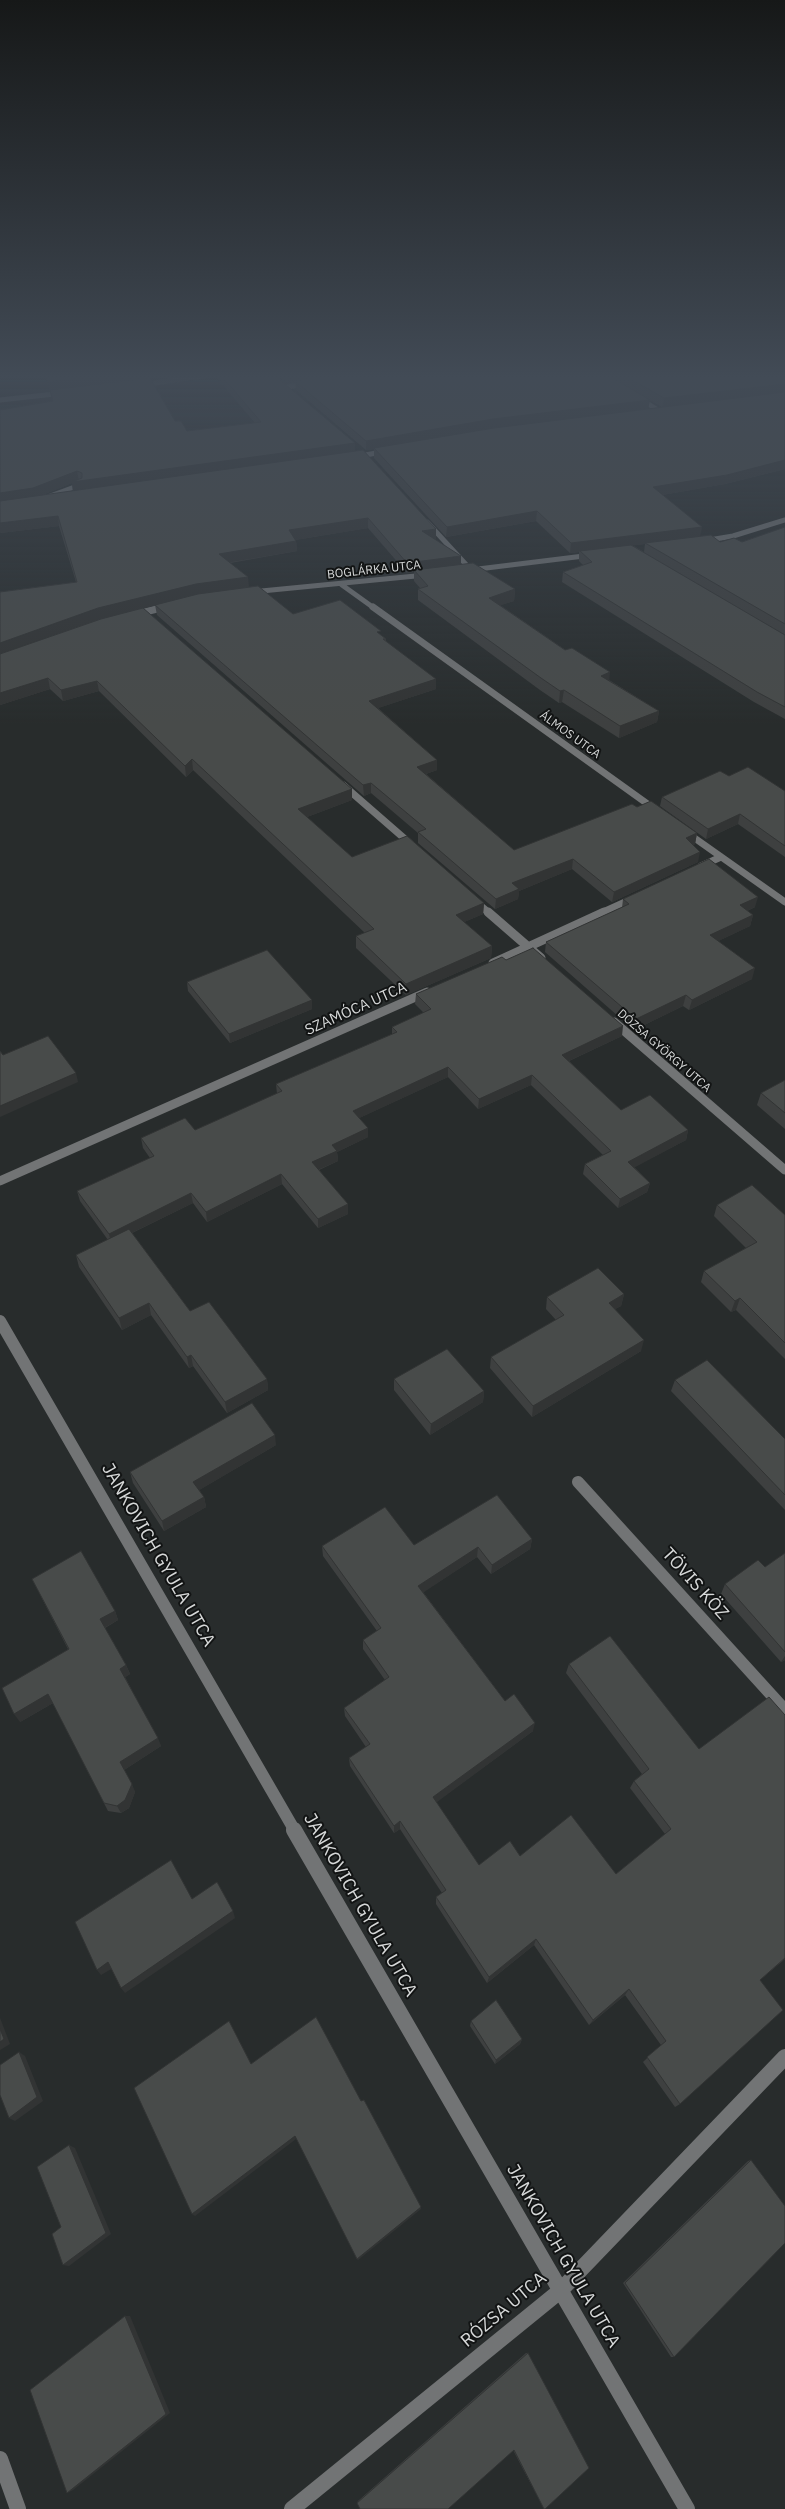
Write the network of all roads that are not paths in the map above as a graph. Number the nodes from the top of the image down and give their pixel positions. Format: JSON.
{"nodes":[{"id":1,"x":60,"y":491,"type":"edge"},
{"id":2,"x":59,"y":500,"type":"edge"},
{"id":3,"x":40,"y":503,"type":"edge"},
{"id":4,"x":32,"y":504,"type":"edge"},
{"id":5,"x":425,"y":520,"type":"edge"},
{"id":6,"x":785,"y":520,"type":"edge"},
{"id":7,"x":695,"y":542,"type":"edge"},
{"id":8,"x":604,"y":554,"type":"edge"},
{"id":9,"x":471,"y":570,"type":"junction"},
{"id":10,"x":461,"y":571,"type":"edge"},
{"id":11,"x":432,"y":574,"type":"edge"},
{"id":12,"x":342,"y":585,"type":"junction"},
{"id":13,"x":243,"y":592,"type":"edge"},
{"id":14,"x":172,"y":606,"type":"edge"},
{"id":15,"x":145,"y":612,"type":"junction"},
{"id":16,"x":127,"y":616,"type":"edge"},
{"id":17,"x":153,"y":618,"type":"edge"},
{"id":18,"x":333,"y":776,"type":"edge"},
{"id":19,"x":666,"y":818,"type":"edge"},
{"id":20,"x":682,"y":829,"type":"edge"},
{"id":21,"x":423,"y":855,"type":"edge"},
{"id":22,"x":721,"y":857,"type":"junction"},
{"id":23,"x":688,"y":872,"type":"edge"},
{"id":24,"x":644,"y":893,"type":"edge"},
{"id":25,"x":468,"y":895,"type":"edge"},
{"id":26,"x":785,"y":902,"type":"edge"},
{"id":27,"x":528,"y":948,"type":"junction"},
{"id":28,"x":551,"y":967,"type":"edge"},
{"id":29,"x":483,"y":968,"type":"edge"},
{"id":30,"x":437,"y":988,"type":"edge"},
{"id":31,"x":604,"y":1013,"type":"edge"},
{"id":32,"x":785,"y":1170,"type":"edge"},
{"id":33,"x":0,"y":1181,"type":"edge"},
{"id":34,"x":0,"y":1321,"type":"edge"},
{"id":35,"x":578,"y":1482,"type":"dead end"},
{"id":36,"x":785,"y":1710,"type":"edge"},
{"id":37,"x":785,"y":2057,"type":"edge"},
{"id":38,"x":560,"y":2291,"type":"junction"},
{"id":39,"x":0,"y":2459,"type":"edge"},
{"id":40,"x":18,"y":2509,"type":"edge"},
{"id":41,"x":292,"y":2509,"type":"edge"},
{"id":42,"x":687,"y":2509,"type":"edge"}],
"edges":[{"from":1,"to":4,"type":"street"},
{"from":2,"to":3,"type":"street"},
{"from":5,"to":9,"type":"street"},
{"from":6,"to":7,"type":"street"},
{"from":8,"to":9,"type":"street"},
{"from":9,"to":10,"type":"street"},
{"from":11,"to":12,"type":"street","name":"BOGLÁRKA UTCA"},
{"from":12,"to":13,"type":"street","name":"BOGLÁRKA UTCA"},
{"from":12,"to":19,"type":"street","name":"ÁLMOS UTCA"},
{"from":14,"to":15,"type":"street"},
{"from":15,"to":16,"type":"street"},
{"from":15,"to":17,"type":"street"},
{"from":18,"to":21,"type":"street"},
{"from":20,"to":22,"type":"street"},
{"from":22,"to":23,"type":"street"},
{"from":22,"to":26,"type":"street"},
{"from":24,"to":27,"type":"street"},
{"from":25,"to":27,"type":"street"},
{"from":27,"to":28,"type":"street"},
{"from":27,"to":29,"type":"street"},
{"from":30,"to":33,"type":"street","name":"SZAMÓCA UTCA"},
{"from":31,"to":32,"type":"street","name":"DÓZSA GYÖRGY UTCA"},
{"from":34,"to":38,"type":"street","name":"JANKOVICH GYULA UTCA"},
{"from":35,"to":36,"type":"street","name":"TÖVIS KÖZ"},
{"from":37,"to":38,"type":"street","name":"RÓZSA UTCA"},
{"from":38,"to":41,"type":"street","name":"RÓZSA UTCA"},
{"from":38,"to":42,"type":"street","name":"JANKOVICH GYULA UTCA"},
{"from":39,"to":40,"type":"street"}]}
